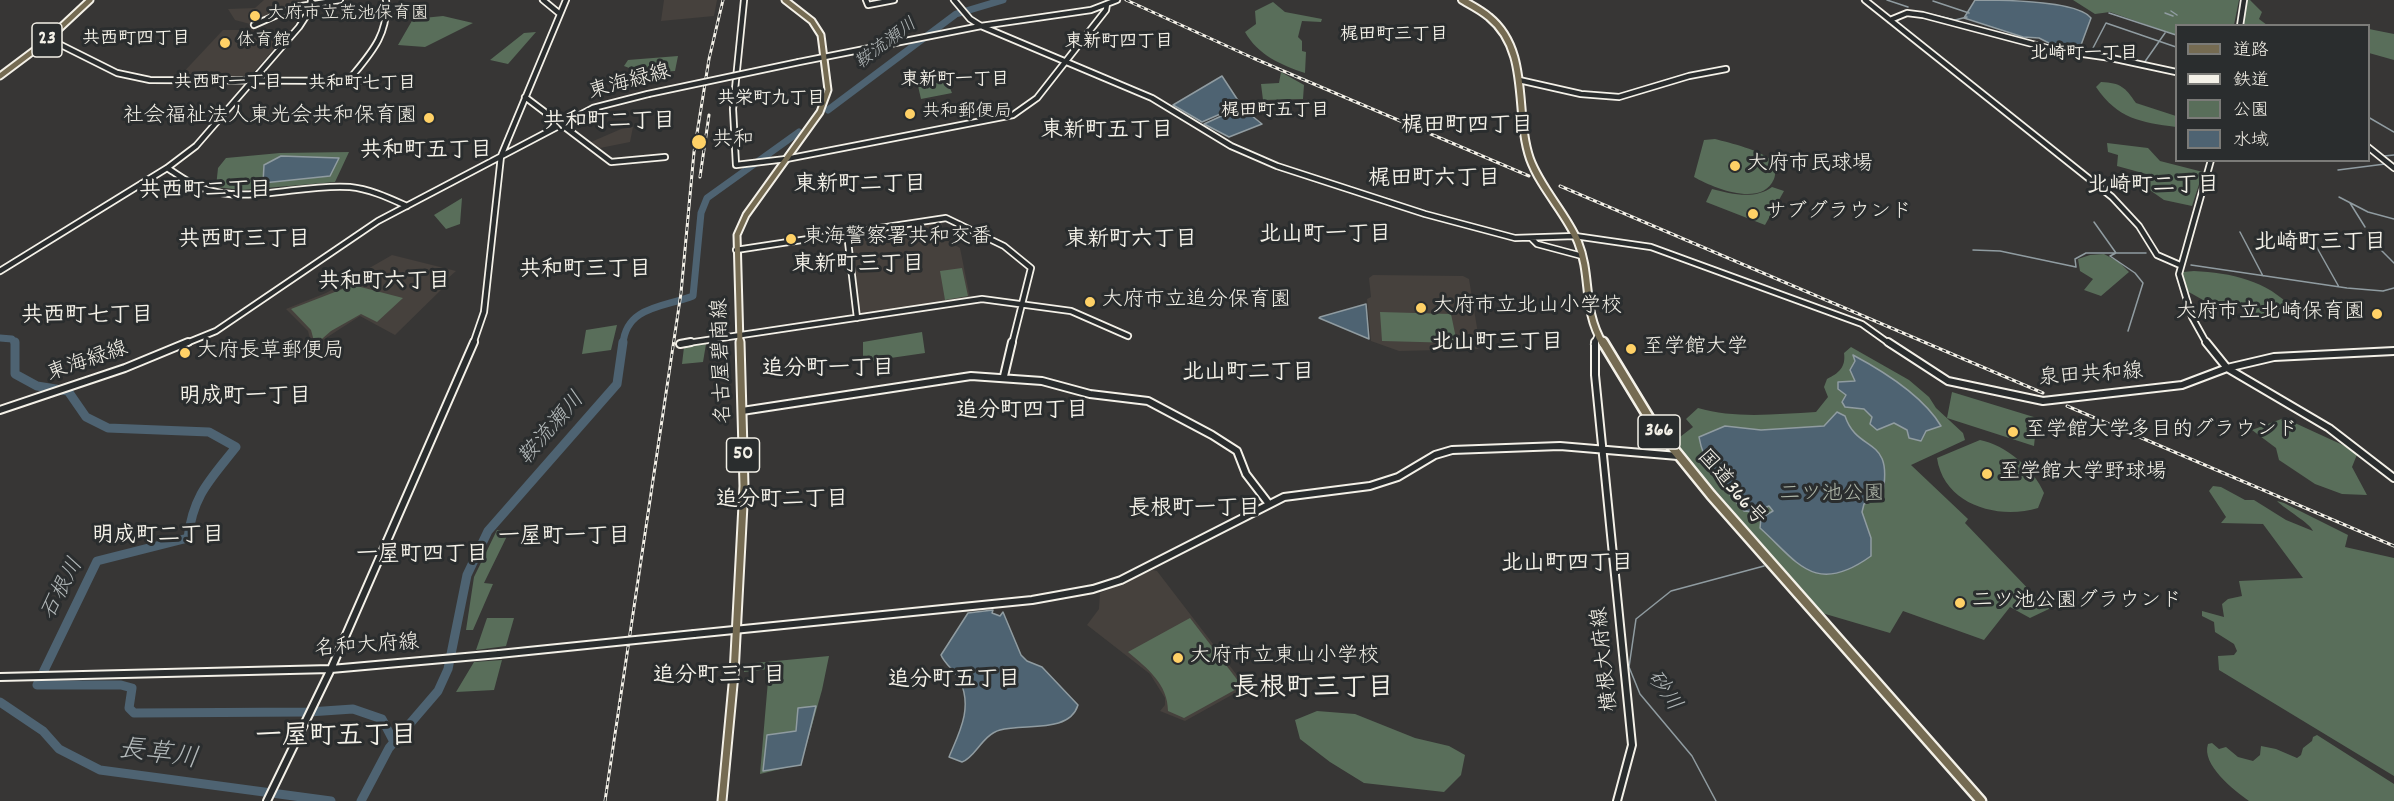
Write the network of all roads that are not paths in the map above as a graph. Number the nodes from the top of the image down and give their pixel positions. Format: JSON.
{"nodes":[{"id":1,"x":90,"y":0,"type":"edge"},
{"id":2,"x":340,"y":0,"type":"edge"},
{"id":3,"x":386,"y":0,"type":"edge"},
{"id":4,"x":543,"y":0,"type":"edge"},
{"id":5,"x":566,"y":0,"type":"edge"},
{"id":6,"x":744,"y":0,"type":"edge"},
{"id":7,"x":785,"y":0,"type":"edge"},
{"id":8,"x":866,"y":0,"type":"edge"},
{"id":9,"x":894,"y":0,"type":"edge"},
{"id":10,"x":954,"y":0,"type":"edge"},
{"id":11,"x":1118,"y":0,"type":"edge"},
{"id":12,"x":1462,"y":0,"type":"edge"},
{"id":13,"x":1865,"y":0,"type":"edge"},
{"id":14,"x":2244,"y":0,"type":"edge"},
{"id":15,"x":311,"y":3,"type":"edge"},
{"id":16,"x":1107,"y":4,"type":"junction"},
{"id":17,"x":964,"y":11,"type":"joint"},
{"id":18,"x":560,"y":14,"type":"junction"},
{"id":19,"x":1890,"y":20,"type":"junction"},
{"id":20,"x":2240,"y":24,"type":"edge"},
{"id":21,"x":254,"y":26,"type":"dead end"},
{"id":22,"x":981,"y":26,"type":"junction"},
{"id":23,"x":921,"y":38,"type":"joint"},
{"id":24,"x":44,"y":43,"type":"junction"},
{"id":25,"x":826,"y":57,"type":"junction"},
{"id":26,"x":799,"y":62,"type":"joint"},
{"id":27,"x":1066,"y":63,"type":"junction"},
{"id":28,"x":1726,"y":69,"type":"dead end"},
{"id":29,"x":2175,"y":72,"type":"edge"},
{"id":30,"x":0,"y":76,"type":"edge"},
{"id":31,"x":1519,"y":80,"type":"junction"},
{"id":32,"x":252,"y":81,"type":"junction"},
{"id":33,"x":348,"y":81,"type":"junction"},
{"id":34,"x":368,"y":81,"type":"dead end"},
{"id":35,"x":525,"y":97,"type":"junction"},
{"id":36,"x":562,"y":124,"type":"junction"},
{"id":37,"x":2370,"y":149,"type":"edge"},
{"id":38,"x":501,"y":156,"type":"junction"},
{"id":39,"x":665,"y":157,"type":"dead end"},
{"id":40,"x":786,"y":159,"type":"junction"},
{"id":41,"x":2210,"y":162,"type":"edge"},
{"id":42,"x":167,"y":168,"type":"junction"},
{"id":43,"x":2394,"y":168,"type":"edge"},
{"id":44,"x":407,"y":206,"type":"junction"},
{"id":45,"x":847,"y":233,"type":"junction"},
{"id":46,"x":1575,"y":236,"type":"junction"},
{"id":47,"x":1532,"y":239,"type":"junction"},
{"id":48,"x":736,"y":250,"type":"junction"},
{"id":49,"x":1582,"y":256,"type":"junction"},
{"id":50,"x":2180,"y":265,"type":"junction"},
{"id":51,"x":0,"y":271,"type":"edge"},
{"id":52,"x":1022,"y":304,"type":"junction"},
{"id":53,"x":856,"y":318,"type":"junction"},
{"id":54,"x":1598,"y":334,"type":"junction"},
{"id":55,"x":739,"y":336,"type":"junction"},
{"id":56,"x":1128,"y":336,"type":"dead end"},
{"id":57,"x":680,"y":344,"type":"dead end"},
{"id":58,"x":2394,"y":351,"type":"edge"},
{"id":59,"x":2227,"y":368,"type":"junction"},
{"id":60,"x":1004,"y":376,"type":"junction"},
{"id":61,"x":0,"y":411,"type":"edge"},
{"id":62,"x":742,"y":411,"type":"junction"},
{"id":63,"x":1603,"y":449,"type":"junction"},
{"id":64,"x":1678,"y":456,"type":"junction"},
{"id":65,"x":2394,"y":477,"type":"edge"},
{"id":66,"x":1269,"y":504,"type":"junction"},
{"id":67,"x":735,"y":631,"type":"junction"},
{"id":68,"x":499,"y":654,"type":"joint"},
{"id":69,"x":467,"y":657,"type":"joint"},
{"id":70,"x":331,"y":669,"type":"junction"},
{"id":71,"x":62,"y":676,"type":"joint"},
{"id":72,"x":0,"y":677,"type":"edge"},
{"id":73,"x":270,"y":796,"type":"edge"},
{"id":74,"x":722,"y":801,"type":"edge"},
{"id":75,"x":1617,"y":801,"type":"edge"},
{"id":76,"x":1981,"y":801,"type":"edge"}],
"edges":[{"from":1,"to":24,"type":"main road","number":"23"},
{"from":2,"to":15,"type":"street"},
{"from":3,"to":33,"type":"street"},
{"from":4,"to":18,"type":"street"},
{"from":5,"to":18,"type":"street"},
{"from":6,"to":40,"type":"street"},
{"from":7,"to":25,"type":"main road","name":"名古屋碧南線","number":"50"},
{"from":8,"to":9,"type":"street"},
{"from":10,"to":17,"type":"street","name":"泉田共和線"},
{"from":11,"to":16,"type":"street","name":"東海緑線"},
{"from":12,"to":31,"type":"highway","name":"国道366号","number":"366"},
{"from":13,"to":19,"type":"street"},
{"from":14,"to":20,"type":"street"},
{"from":15,"to":21,"type":"street"},
{"from":15,"to":32,"type":"street"},
{"from":16,"to":22,"type":"street","name":"東海緑線"},
{"from":16,"to":27,"type":"street"},
{"from":17,"to":22,"type":"main road","name":"泉田共和線"},
{"from":18,"to":35,"type":"street"},
{"from":19,"to":29,"type":"street"},
{"from":19,"to":50,"type":"street"},
{"from":22,"to":23,"type":"street","name":"東海緑線"},
{"from":22,"to":27,"type":"main road","name":"泉田共和線"},
{"from":23,"to":25,"type":"main road","name":"東海緑線"},
{"from":24,"to":30,"type":"main road","number":"23"},
{"from":24,"to":32,"type":"main road"},
{"from":25,"to":26,"type":"main road","name":"東海緑線"},
{"from":25,"to":40,"type":"main road","name":"名古屋碧南線","number":"50"},
{"from":26,"to":36,"type":"street","name":"東海緑線","bridge":true},
{"from":27,"to":40,"type":"street"},
{"from":27,"to":47,"type":"main road","name":"泉田共和線"},
{"from":28,"to":31,"type":"street"},
{"from":31,"to":46,"type":"highway","name":"国道366号","number":"366"},
{"from":32,"to":33,"type":"main road"},
{"from":32,"to":42,"type":"street"},
{"from":33,"to":34,"type":"main road"},
{"from":35,"to":36,"type":"street"},
{"from":35,"to":38,"type":"street"},
{"from":36,"to":38,"type":"street","name":"東海緑線"},
{"from":36,"to":39,"type":"street"},
{"from":37,"to":43,"type":"street"},
{"from":38,"to":44,"type":"street","name":"東海緑線"},
{"from":38,"to":70,"type":"street"},
{"from":40,"to":48,"type":"main road","name":"名古屋碧南線","number":"50"},
{"from":41,"to":50,"type":"street"},
{"from":42,"to":44,"type":"street"},
{"from":42,"to":51,"type":"street"},
{"from":44,"to":61,"type":"street","name":"東海緑線"},
{"from":45,"to":48,"type":"street"},
{"from":45,"to":52,"type":"street"},
{"from":45,"to":53,"type":"street"},
{"from":46,"to":47,"type":"main road","name":"泉田共和線"},
{"from":46,"to":49,"type":"highway","name":"国道366号","number":"366"},
{"from":46,"to":59,"type":"main road","name":"泉田共和線"},
{"from":47,"to":49,"type":"street","name":"泉田共和線"},
{"from":48,"to":55,"type":"main road","name":"名古屋碧南線","number":"50"},
{"from":49,"to":54,"type":"highway","name":"国道366号","number":"366"},
{"from":50,"to":59,"type":"main road"},
{"from":52,"to":53,"type":"street"},
{"from":52,"to":56,"type":"street"},
{"from":52,"to":60,"type":"main road"},
{"from":53,"to":55,"type":"street"},
{"from":54,"to":63,"type":"street","name":"横根大府線"},
{"from":54,"to":64,"type":"highway","name":"国道366号","number":"366"},
{"from":55,"to":57,"type":"street"},
{"from":55,"to":62,"type":"main road","name":"名古屋碧南線","number":"50"},
{"from":58,"to":59,"type":"main road","name":"泉田共和線"},
{"from":59,"to":65,"type":"street"},
{"from":60,"to":62,"type":"street"},
{"from":60,"to":66,"type":"street"},
{"from":62,"to":67,"type":"main road","name":"名古屋碧南線","number":"50"},
{"from":63,"to":64,"type":"street","name":"名和大府線"},
{"from":63,"to":66,"type":"street","name":"名和大府線"},
{"from":63,"to":75,"type":"street","name":"横根大府線"},
{"from":64,"to":76,"type":"highway","name":"国道366号","number":"366"},
{"from":66,"to":67,"type":"street","name":"名和大府線"},
{"from":67,"to":68,"type":"street","name":"名和大府線","bridge":true},
{"from":67,"to":74,"type":"main road","name":"名古屋碧南線","number":"50"},
{"from":68,"to":69,"type":"main road","name":"名和大府線"},
{"from":69,"to":70,"type":"street","name":"名和大府線"},
{"from":70,"to":71,"type":"main road","name":"名和大府線"},
{"from":70,"to":73,"type":"street"},
{"from":71,"to":72,"type":"street","name":"名和大府線"}]}
